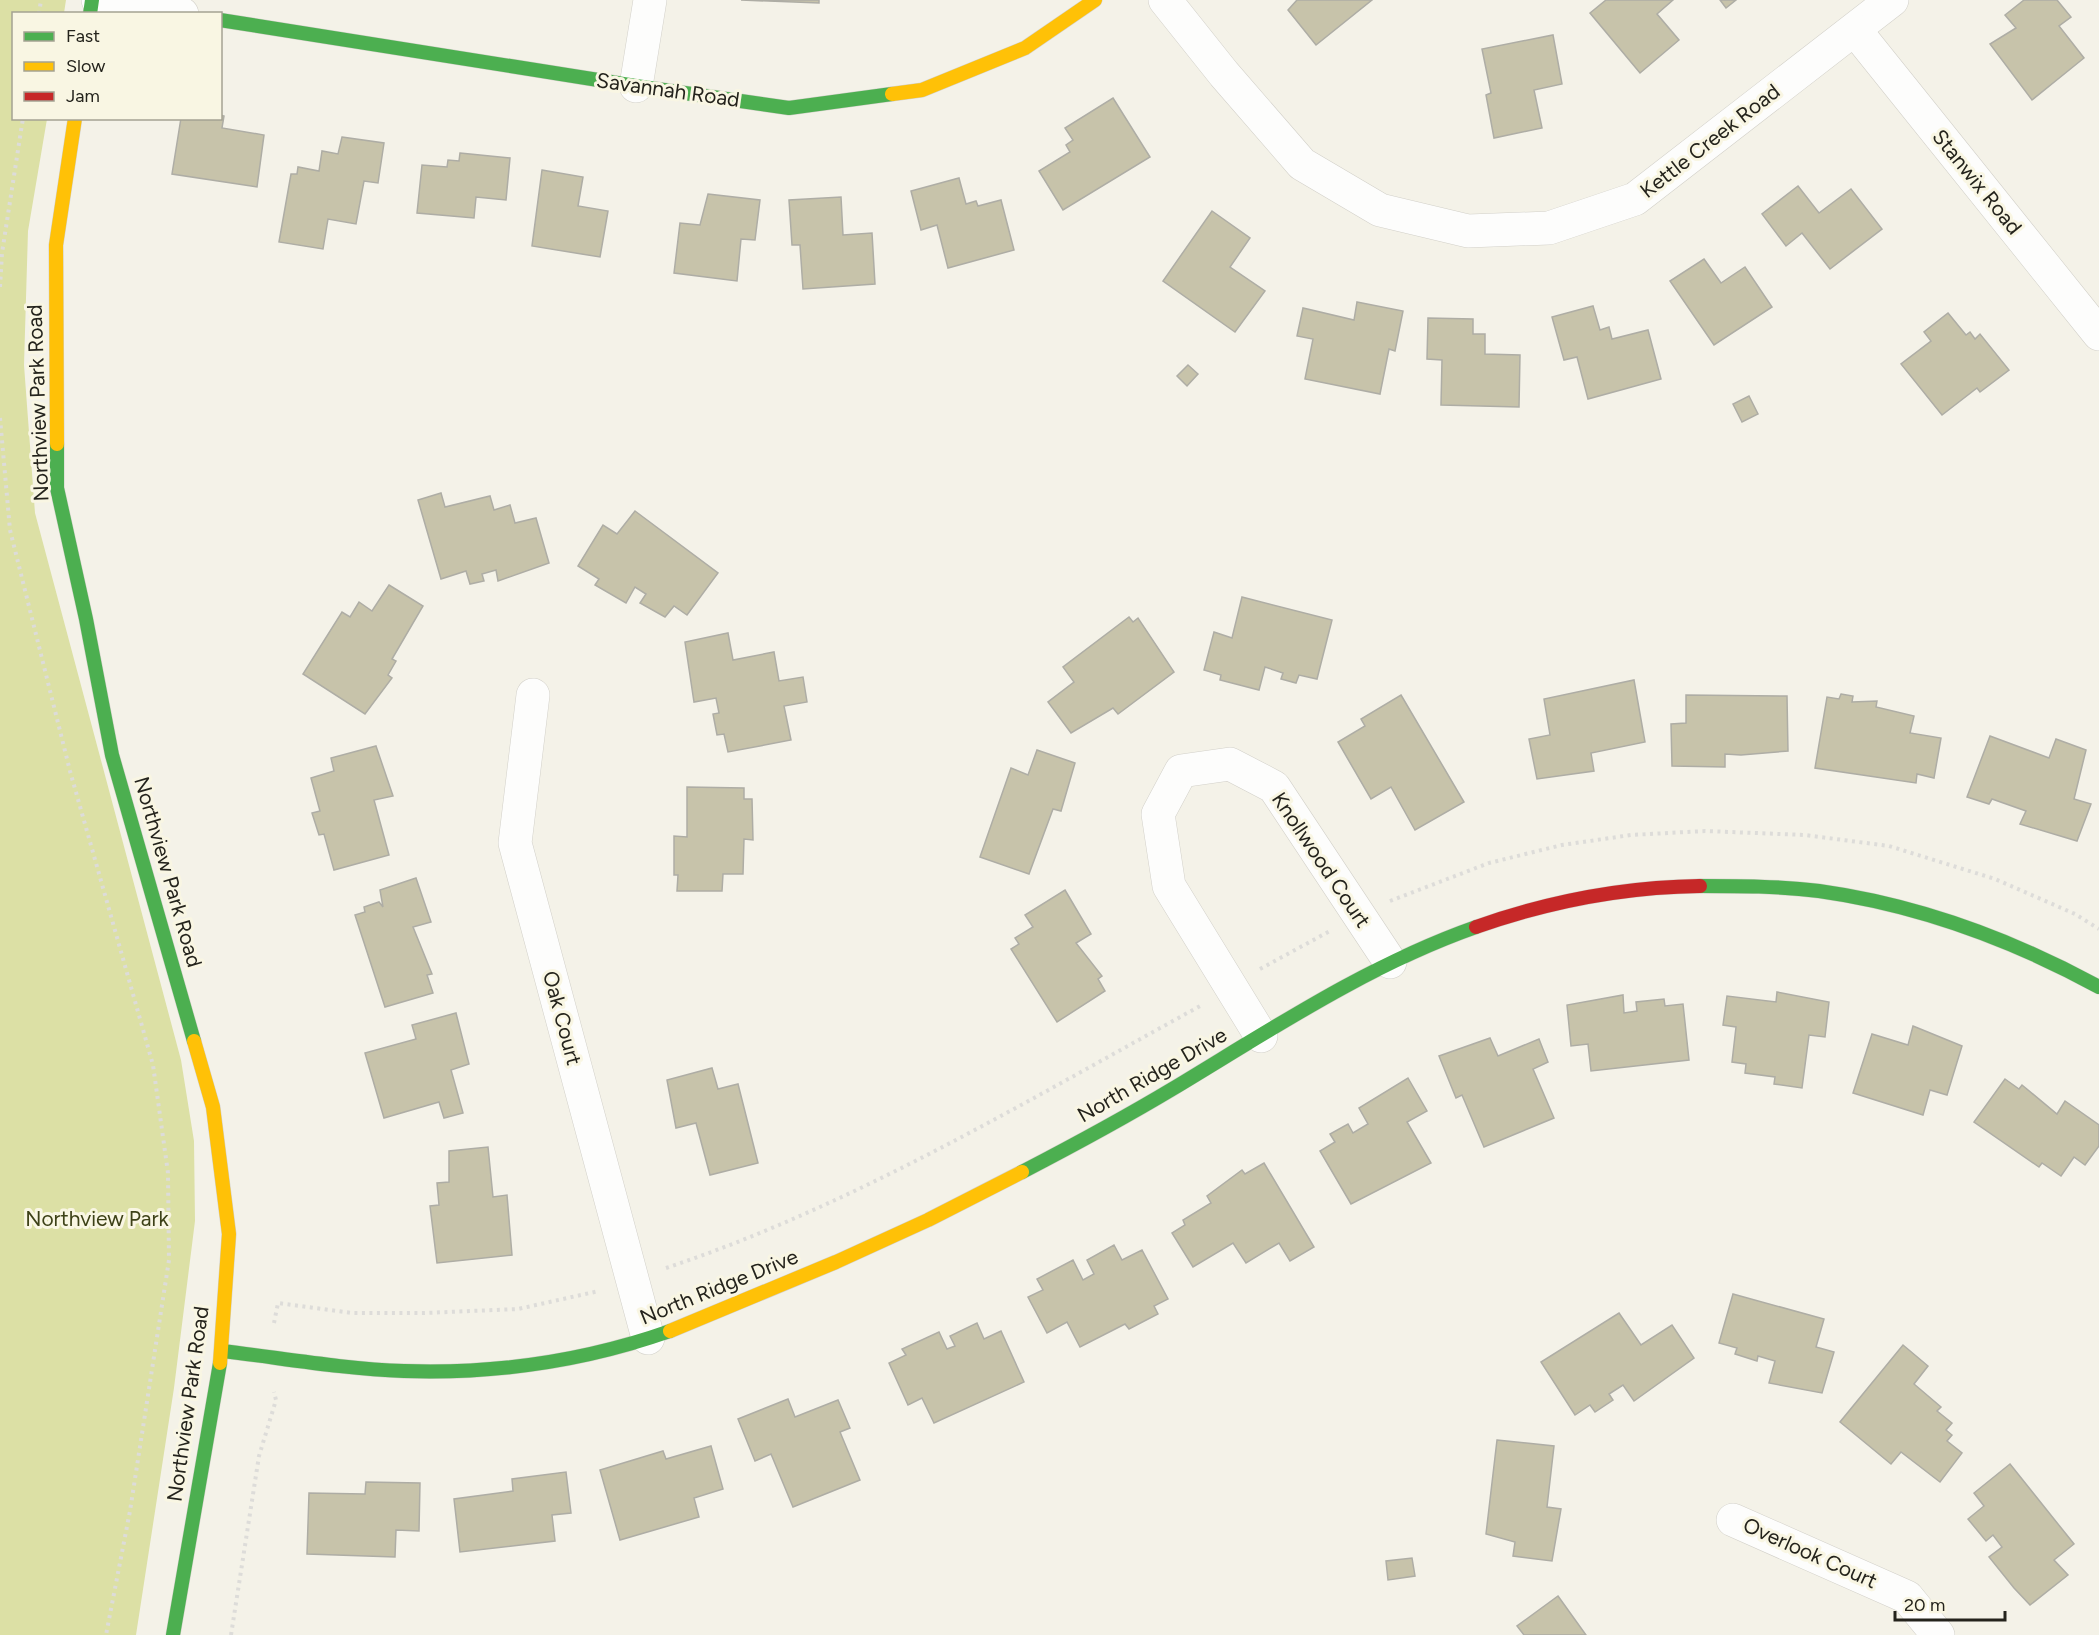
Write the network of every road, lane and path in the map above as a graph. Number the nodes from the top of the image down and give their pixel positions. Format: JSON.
{"nodes":[{"id":1,"x":98,"y":0,"type":"edge"},
{"id":2,"x":650,"y":0,"type":"edge"},
{"id":3,"x":1095,"y":0,"type":"edge"},
{"id":4,"x":1165,"y":0,"type":"edge"},
{"id":5,"x":1892,"y":0,"type":"edge"},
{"id":6,"x":170,"y":12,"type":"edge"},
{"id":7,"x":222,"y":20,"type":"edge"},
{"id":8,"x":1855,"y":30,"type":"junction"},
{"id":9,"x":636,"y":86,"type":"junction"},
{"id":10,"x":23,"y":120,"type":"edge"},
{"id":11,"x":75,"y":120,"type":"edge"},
{"id":12,"x":0,"y":287,"type":"edge"},
{"id":13,"x":2099,"y":334,"type":"edge"},
{"id":14,"x":0,"y":418,"type":"edge"},
{"id":15,"x":533,"y":695,"type":"dead end"},
{"id":16,"x":1390,"y":962,"type":"junction"},
{"id":17,"x":2099,"y":987,"type":"edge"},
{"id":18,"x":1262,"y":1036,"type":"junction"},
{"id":19,"x":278,"y":1304,"type":"dead end"},
{"id":20,"x":648,"y":1338,"type":"junction"},
{"id":21,"x":222,"y":1351,"type":"junction"},
{"id":22,"x":267,"y":1356,"type":"junction"},
{"id":23,"x":1733,"y":1520,"type":"dead end"},
{"id":24,"x":106,"y":1635,"type":"edge"},
{"id":25,"x":173,"y":1635,"type":"edge"},
{"id":26,"x":231,"y":1635,"type":"edge"},
{"id":27,"x":1938,"y":1635,"type":"edge"}],
"edges":[{"from":1,"to":6,"type":"street"},
{"from":2,"to":9,"type":"street"},
{"from":3,"to":9,"type":"street","name":"Savannah Road"},
{"from":4,"to":8,"type":"street","name":"Kettle Creek Road"},
{"from":5,"to":8,"type":"street","name":"Kettle Creek Road"},
{"from":7,"to":9,"type":"street","name":"Savannah Road"},
{"from":8,"to":13,"type":"street","name":"Stanwix Road"},
{"from":10,"to":12,"type":"path"},
{"from":11,"to":21,"type":"street","name":"Northview Park Road"},
{"from":14,"to":24,"type":"path"},
{"from":15,"to":20,"type":"street","name":"Oak Court"},
{"from":16,"to":17,"type":"street","name":"North Ridge Drive"},
{"from":16,"to":18,"type":"street","name":"North Ridge Drive"},
{"from":16,"to":18,"type":"street","name":"Knollwood Court"},
{"from":18,"to":20,"type":"street","name":"North Ridge Drive"},
{"from":19,"to":22,"type":"path"},
{"from":20,"to":22,"type":"street","name":"North Ridge Drive"},
{"from":21,"to":22,"type":"street","name":"North Ridge Drive"},
{"from":21,"to":25,"type":"street","name":"Northview Park Road"},
{"from":22,"to":26,"type":"path"},
{"from":23,"to":27,"type":"street","name":"Overlook Court"}]}
